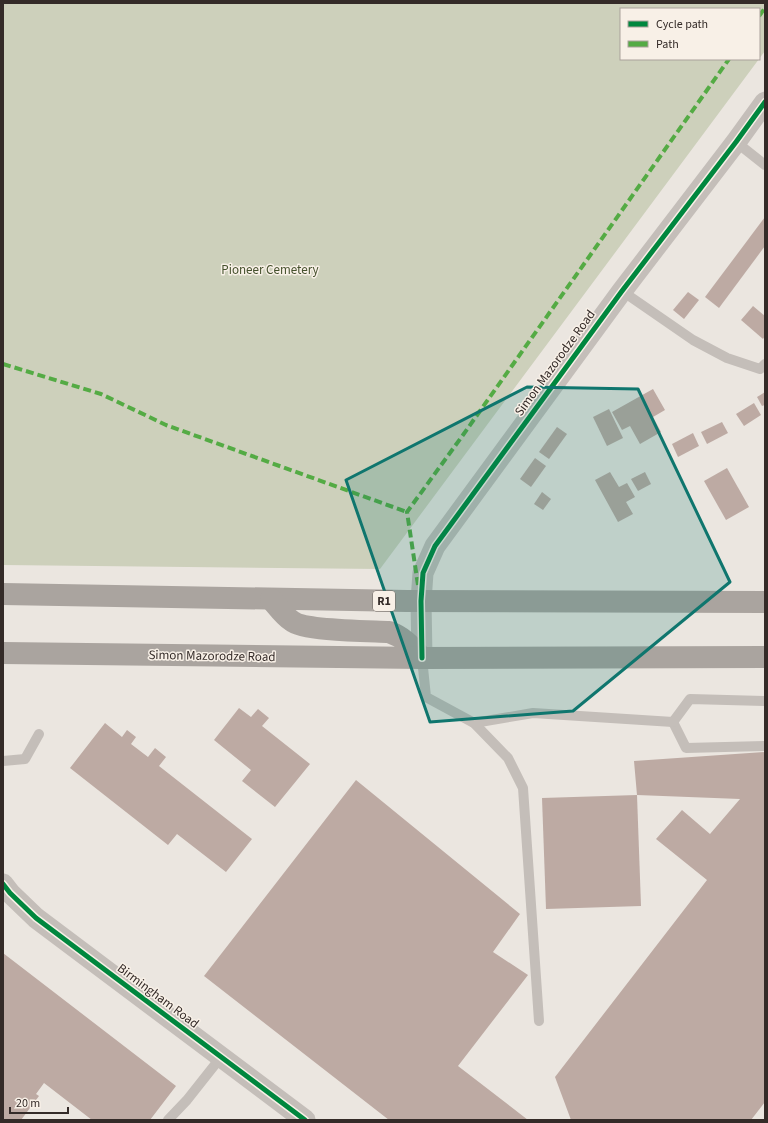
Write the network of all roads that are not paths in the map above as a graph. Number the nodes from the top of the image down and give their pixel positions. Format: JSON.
{"nodes":[{"id":1,"x":765,"y":102,"type":"edge"},
{"id":2,"x":736,"y":142,"type":"junction"},
{"id":3,"x":765,"y":165,"type":"edge"},
{"id":4,"x":622,"y":291,"type":"junction"},
{"id":5,"x":763,"y":368,"type":"edge"},
{"id":6,"x":3,"y":594,"type":"edge"},
{"id":7,"x":271,"y":599,"type":"junction"},
{"id":8,"x":421,"y":601,"type":"junction"},
{"id":9,"x":765,"y":602,"type":"edge"},
{"id":10,"x":3,"y":653,"type":"edge"},
{"id":11,"x":765,"y":657,"type":"edge"},
{"id":12,"x":422,"y":658,"type":"junction"},
{"id":13,"x":765,"y":701,"type":"edge"},
{"id":14,"x":673,"y":722,"type":"junction"},
{"id":15,"x":474,"y":723,"type":"junction"},
{"id":16,"x":39,"y":734,"type":"dead end"},
{"id":17,"x":765,"y":746,"type":"edge"},
{"id":18,"x":3,"y":761,"type":"edge"},
{"id":19,"x":3,"y":884,"type":"edge"},
{"id":20,"x":539,"y":1020,"type":"dead end"},
{"id":21,"x":220,"y":1057,"type":"junction"},
{"id":22,"x":168,"y":1120,"type":"edge"},
{"id":23,"x":305,"y":1120,"type":"edge"}],
"edges":[{"from":1,"to":2,"type":"street","name":"Simon Mazorodze Road"},
{"from":2,"to":3,"type":"lane"},
{"from":2,"to":4,"type":"street","name":"Simon Mazorodze Road"},
{"from":4,"to":5,"type":"lane"},
{"from":4,"to":8,"type":"street","name":"Simon Mazorodze Road"},
{"from":6,"to":7,"type":"highway","number":"R1"},
{"from":7,"to":8,"type":"highway","number":"R1"},
{"from":7,"to":12,"type":"highway"},
{"from":8,"to":9,"type":"highway","number":"R1"},
{"from":8,"to":12,"type":"street","name":"Simon Mazorodze Road"},
{"from":10,"to":12,"type":"highway","name":"Simon Mazorodze Road"},
{"from":11,"to":12,"type":"highway","name":"Simon Mazorodze Road"},
{"from":12,"to":15,"type":"lane"},
{"from":13,"to":14,"type":"lane"},
{"from":14,"to":15,"type":"lane"},
{"from":14,"to":17,"type":"lane"},
{"from":15,"to":20,"type":"lane"},
{"from":16,"to":18,"type":"lane"},
{"from":19,"to":21,"type":"street","name":"Birmingham Road"},
{"from":21,"to":22,"type":"lane"},
{"from":21,"to":23,"type":"street","name":"Birmingham Road"}]}
